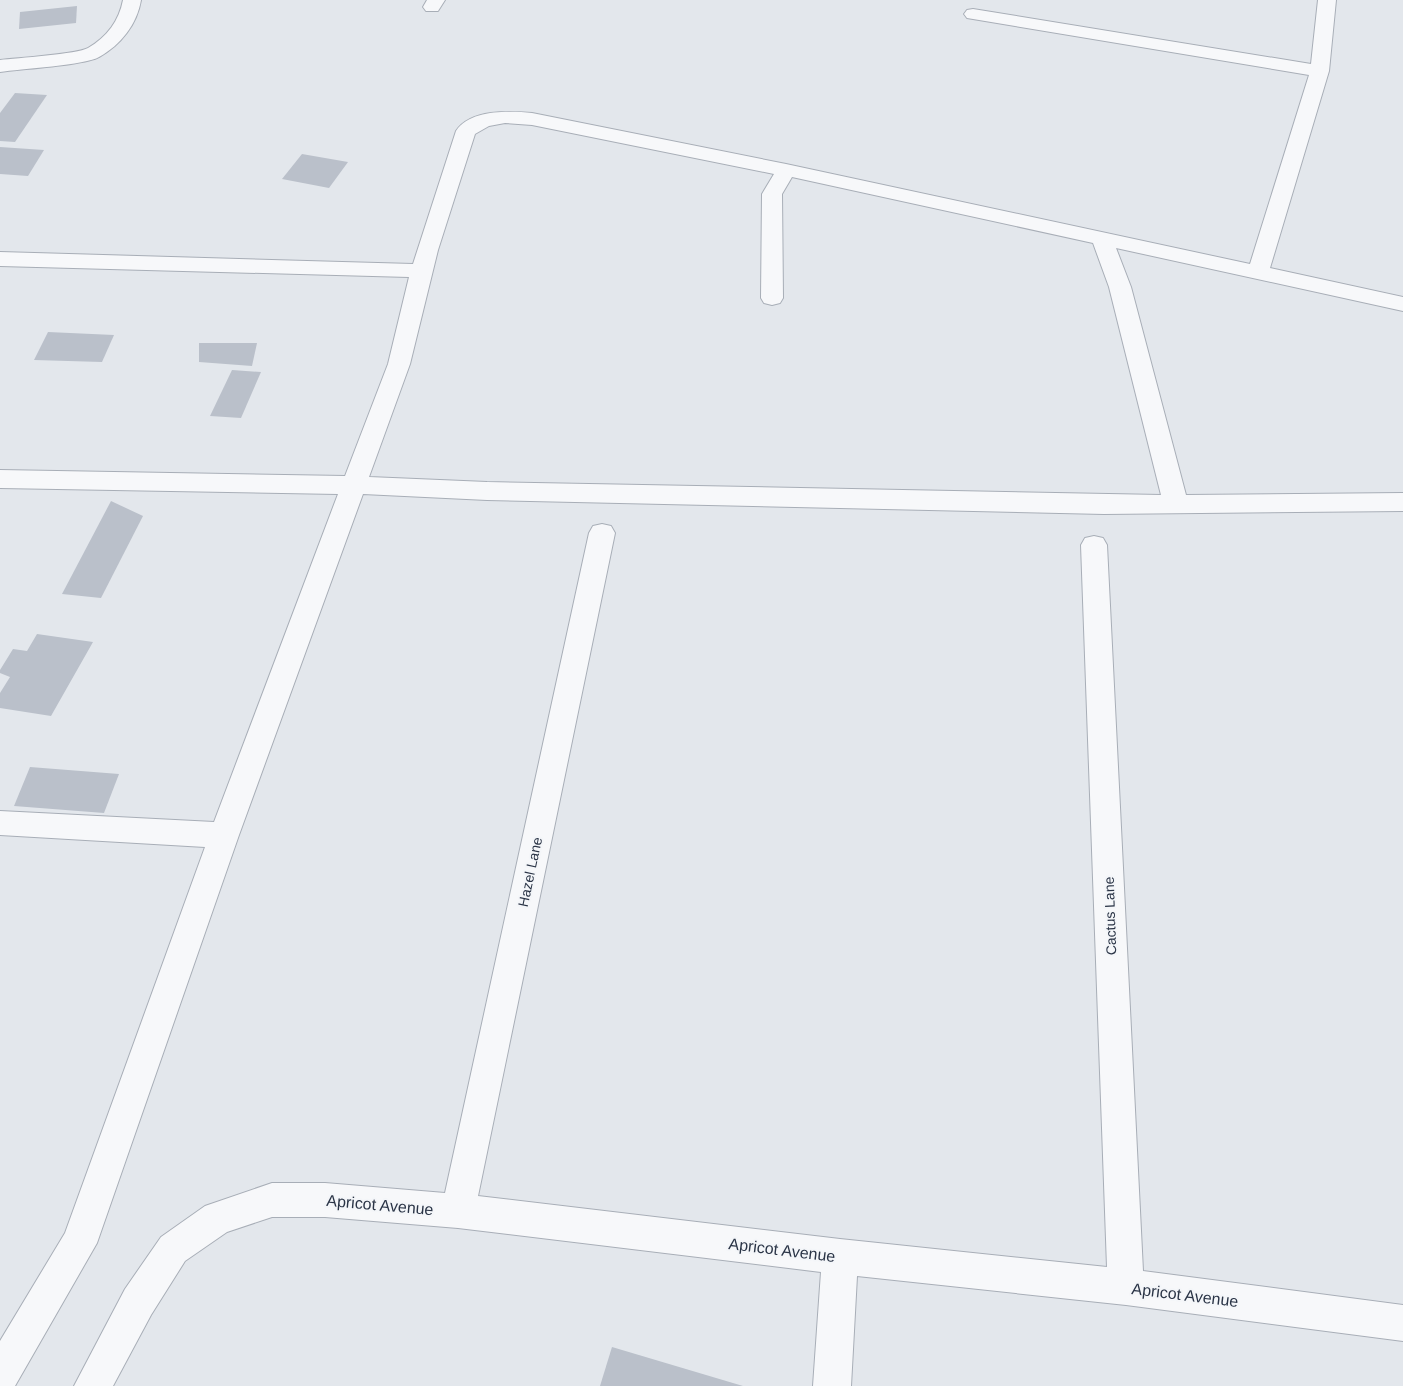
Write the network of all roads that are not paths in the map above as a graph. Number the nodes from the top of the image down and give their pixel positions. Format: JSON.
{"nodes":[{"id":1,"x":132,"y":0,"type":"edge"},
{"id":2,"x":1327,"y":0,"type":"edge"},
{"id":3,"x":973,"y":14,"type":"dead end"},
{"id":4,"x":0,"y":66,"type":"edge"},
{"id":5,"x":1320,"y":71,"type":"junction"},
{"id":6,"x":786,"y":170,"type":"junction"},
{"id":7,"x":1103,"y":241,"type":"junction"},
{"id":8,"x":0,"y":259,"type":"edge"},
{"id":9,"x":422,"y":271,"type":"junction"},
{"id":10,"x":1258,"y":272,"type":"junction"},
{"id":11,"x":772,"y":298,"type":"dead end"},
{"id":12,"x":1403,"y":304,"type":"edge"},
{"id":13,"x":0,"y":479,"type":"edge"},
{"id":14,"x":353,"y":485,"type":"junction"},
{"id":15,"x":1403,"y":502,"type":"edge"},
{"id":16,"x":1176,"y":504,"type":"junction"},
{"id":17,"x":602,"y":533,"type":"dead end"},
{"id":18,"x":1094,"y":545,"type":"dead end"},
{"id":19,"x":0,"y":823,"type":"edge"},
{"id":20,"x":224,"y":835,"type":"junction"},
{"id":21,"x":458,"y":1211,"type":"junction"},
{"id":22,"x":840,"y":1258,"type":"junction"},
{"id":23,"x":1126,"y":1287,"type":"junction"},
{"id":24,"x":1403,"y":1323,"type":"edge"},
{"id":25,"x":4,"y":1362,"type":"edge"},
{"id":26,"x":94,"y":1386,"type":"edge"},
{"id":27,"x":832,"y":1386,"type":"edge"}],
"edges":[{"from":1,"to":4,"type":"street"},
{"from":2,"to":5,"type":"street"},
{"from":3,"to":5,"type":"street"},
{"from":5,"to":10,"type":"street"},
{"from":6,"to":7,"type":"street"},
{"from":6,"to":9,"type":"street"},
{"from":6,"to":11,"type":"street"},
{"from":7,"to":10,"type":"street"},
{"from":7,"to":16,"type":"street"},
{"from":8,"to":9,"type":"street"},
{"from":9,"to":14,"type":"street"},
{"from":10,"to":12,"type":"street"},
{"from":13,"to":14,"type":"street"},
{"from":14,"to":16,"type":"street"},
{"from":14,"to":20,"type":"street"},
{"from":15,"to":16,"type":"street"},
{"from":17,"to":21,"type":"street","name":"Hazel Lane"},
{"from":18,"to":23,"type":"street","name":"Cactus Lane"},
{"from":19,"to":20,"type":"street"},
{"from":20,"to":25,"type":"street"},
{"from":21,"to":22,"type":"street","name":"Apricot Avenue"},
{"from":21,"to":26,"type":"street","name":"Apricot Avenue"},
{"from":22,"to":23,"type":"street","name":"Apricot Avenue"},
{"from":22,"to":27,"type":"street"},
{"from":23,"to":24,"type":"street","name":"Apricot Avenue"}]}
